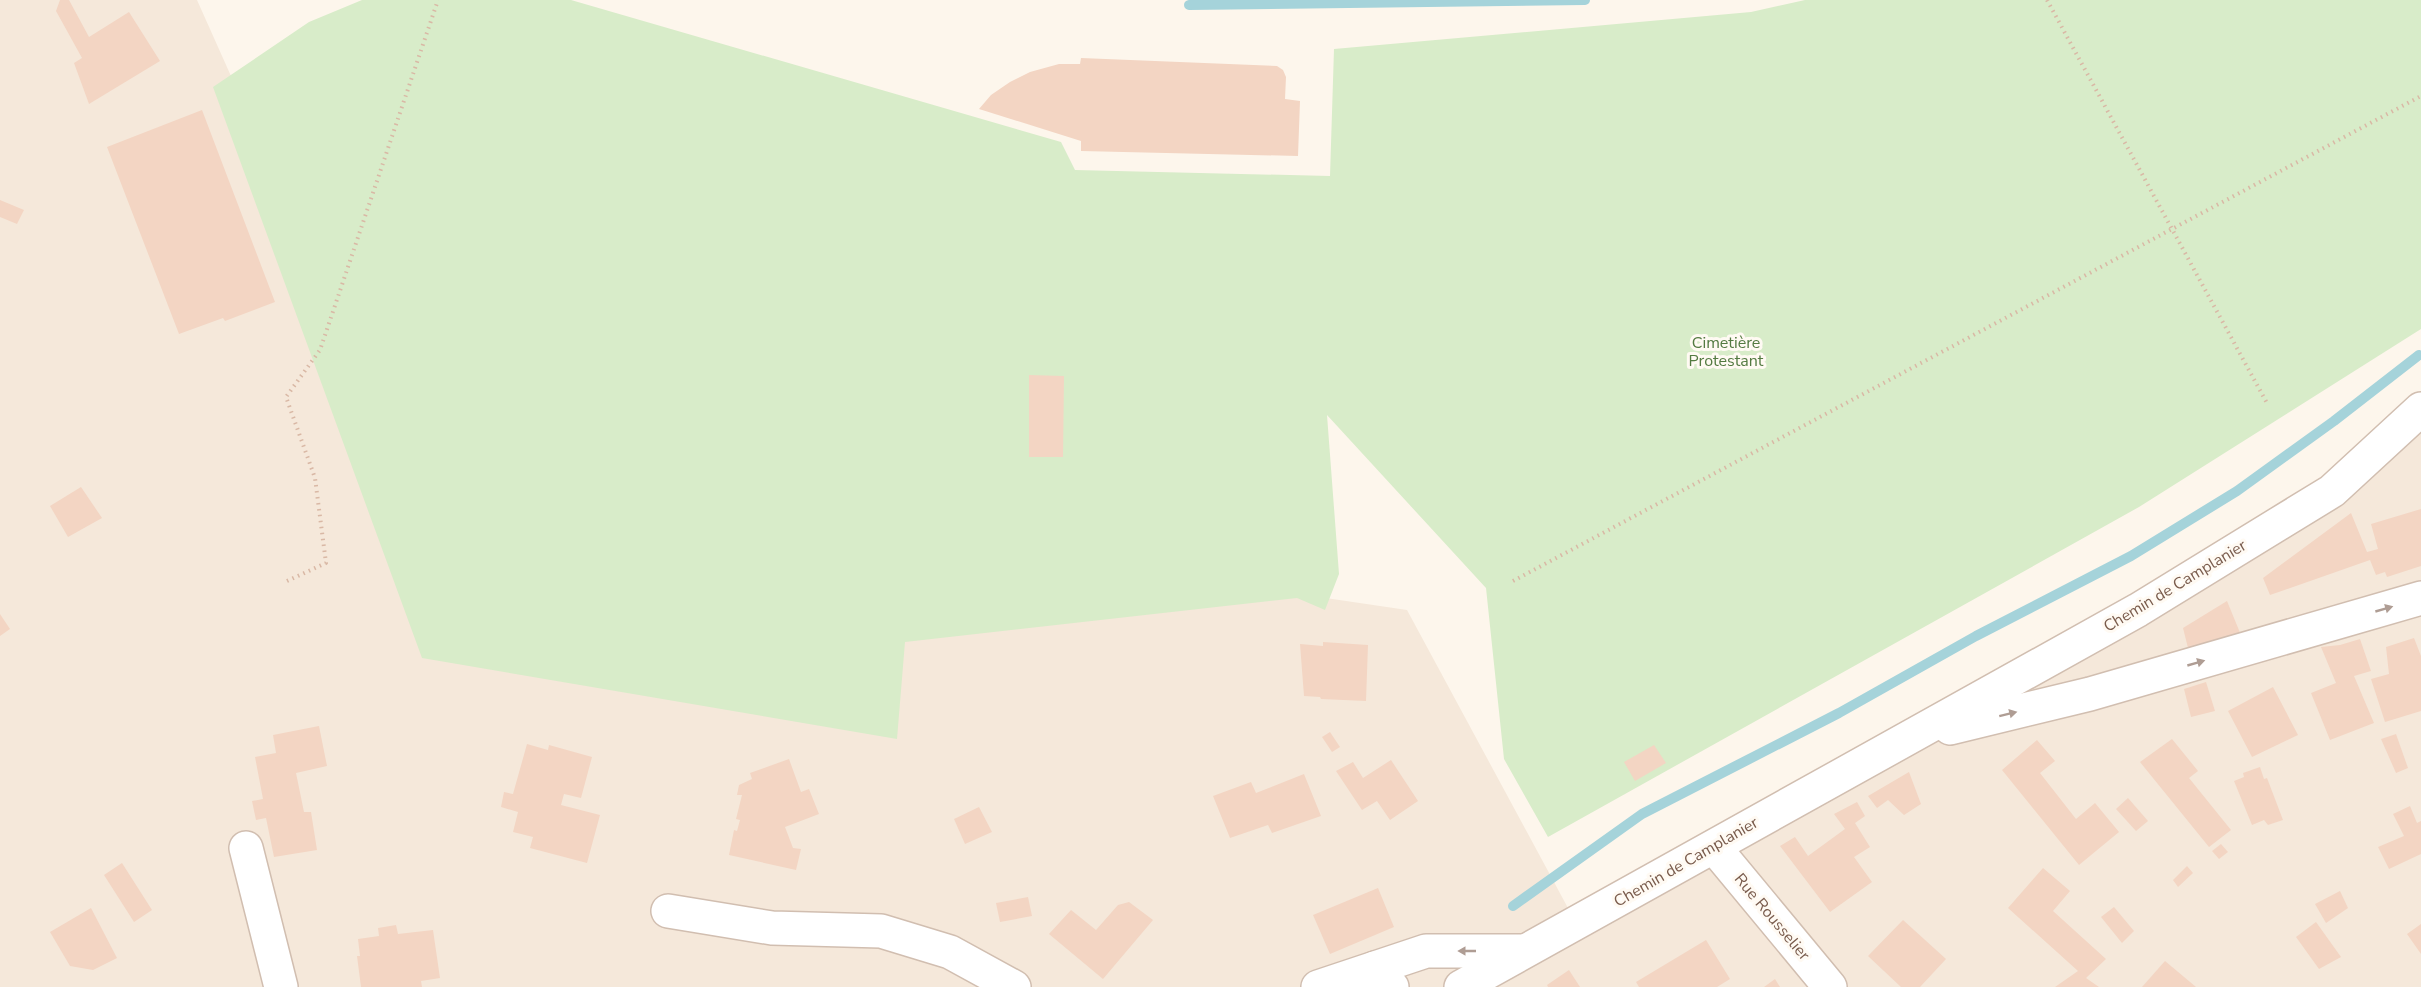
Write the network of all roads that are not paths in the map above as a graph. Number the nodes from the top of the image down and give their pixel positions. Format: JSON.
{"nodes":[{"id":1,"x":2421,"y":409,"type":"edge"},
{"id":2,"x":2421,"y":598,"type":"edge"},
{"id":3,"x":1911,"y":738,"type":"junction"},
{"id":4,"x":246,"y":848,"type":"dead end"},
{"id":5,"x":1714,"y":848,"type":"junction"},
{"id":6,"x":668,"y":911,"type":"dead end"},
{"id":7,"x":1526,"y":951,"type":"junction"},
{"id":8,"x":1383,"y":978,"type":"edge"},
{"id":9,"x":281,"y":987,"type":"edge"},
{"id":10,"x":1014,"y":987,"type":"edge"},
{"id":11,"x":1321,"y":987,"type":"edge"},
{"id":12,"x":1461,"y":987,"type":"edge"},
{"id":13,"x":1830,"y":987,"type":"edge"}],
"edges":[{"from":1,"to":3,"type":"street","name":"Chemin de Camplanier"},
{"from":3,"to":2,"type":"street","name":"Chemin de Camplanier","one_way":true},
{"from":3,"to":5,"type":"street","name":"Chemin de Camplanier"},
{"from":4,"to":9,"type":"street"},
{"from":5,"to":7,"type":"street","name":"Chemin de Camplanier"},
{"from":5,"to":13,"type":"street","name":"Rue Rousselier"},
{"from":6,"to":10,"type":"street"},
{"from":7,"to":8,"type":"street","one_way":true},
{"from":7,"to":12,"type":"street","name":"Chemin de Camplanier"},
{"from":8,"to":11,"type":"street"}]}
